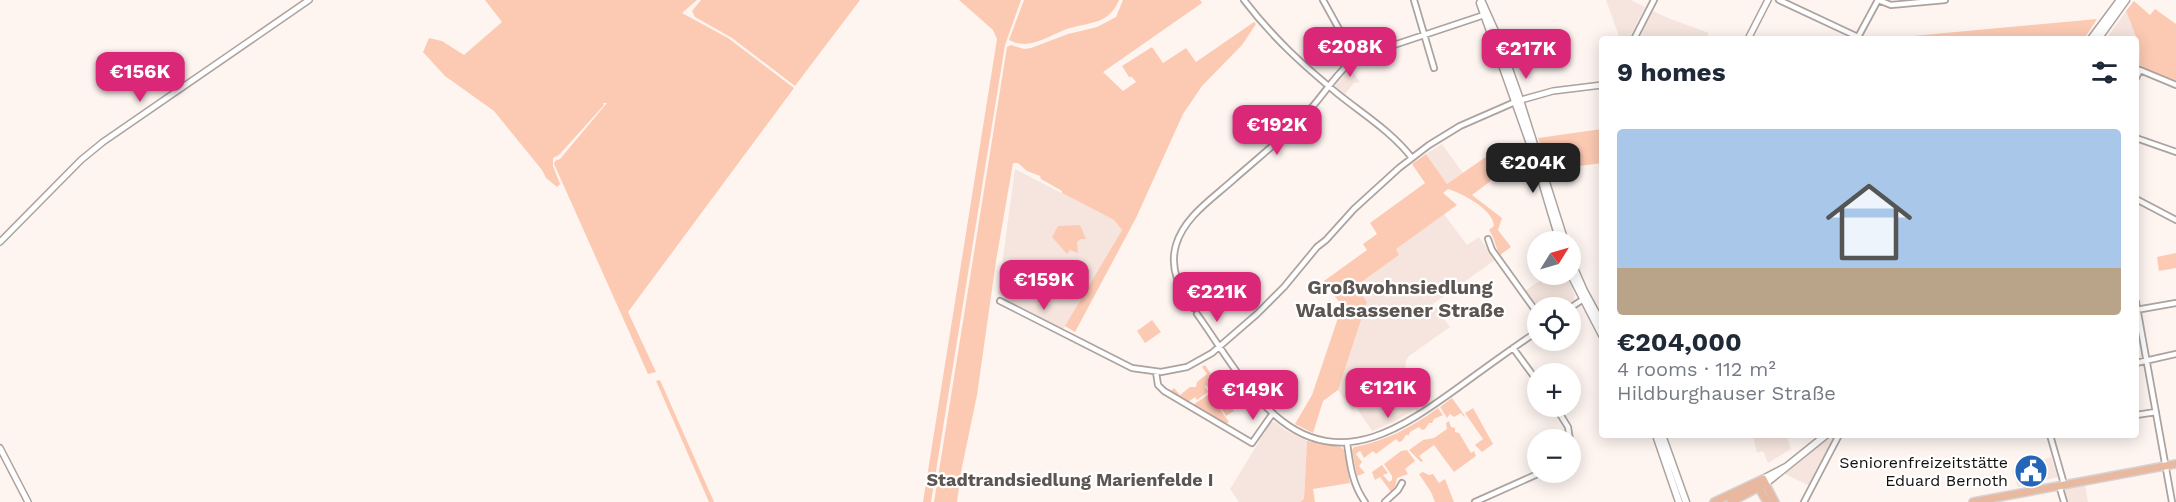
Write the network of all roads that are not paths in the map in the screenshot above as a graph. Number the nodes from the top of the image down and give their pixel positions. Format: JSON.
{"nodes":[{"id":1,"x":309,"y":0,"type":"edge"},
{"id":2,"x":1244,"y":0,"type":"edge"},
{"id":3,"x":1323,"y":0,"type":"edge"},
{"id":4,"x":1414,"y":0,"type":"edge"},
{"id":5,"x":1480,"y":0,"type":"edge"},
{"id":6,"x":1654,"y":0,"type":"edge"},
{"id":7,"x":1768,"y":0,"type":"edge"},
{"id":8,"x":1779,"y":0,"type":"edge"},
{"id":9,"x":1878,"y":0,"type":"edge"},
{"id":10,"x":1945,"y":0,"type":"edge"},
{"id":11,"x":2120,"y":0,"type":"edge"},
{"id":12,"x":2126,"y":0,"type":"edge"},
{"id":13,"x":1486,"y":15,"type":"junction"},
{"id":14,"x":1425,"y":36,"type":"junction"},
{"id":15,"x":1636,"y":36,"type":"edge"},
{"id":16,"x":1750,"y":36,"type":"edge"},
{"id":17,"x":1854,"y":36,"type":"edge"},
{"id":18,"x":1859,"y":36,"type":"edge"},
{"id":19,"x":2093,"y":36,"type":"edge"},
{"id":20,"x":2100,"y":36,"type":"edge"},
{"id":21,"x":1355,"y":58,"type":"junction"},
{"id":22,"x":1434,"y":68,"type":"dead end"},
{"id":23,"x":2139,"y":72,"type":"edge"},
{"id":24,"x":1599,"y":85,"type":"edge"},
{"id":25,"x":2176,"y":85,"type":"edge"},
{"id":26,"x":1329,"y":87,"type":"junction"},
{"id":27,"x":1518,"y":101,"type":"junction"},
{"id":28,"x":2139,"y":139,"type":"edge"},
{"id":29,"x":2176,"y":152,"type":"edge"},
{"id":30,"x":1412,"y":158,"type":"junction"},
{"id":31,"x":2139,"y":201,"type":"edge"},
{"id":32,"x":2176,"y":220,"type":"edge"},
{"id":33,"x":1557,"y":231,"type":"edge"},
{"id":34,"x":1561,"y":231,"type":"edge"},
{"id":35,"x":1488,"y":239,"type":"dead end"},
{"id":36,"x":0,"y":242,"type":"edge"},
{"id":37,"x":1577,"y":285,"type":"edge"},
{"id":38,"x":1580,"y":285,"type":"edge"},
{"id":39,"x":1585,"y":298,"type":"junction"},
{"id":40,"x":1527,"y":299,"type":"edge"},
{"id":41,"x":1000,"y":301,"type":"dead end"},
{"id":42,"x":1581,"y":301,"type":"edge"},
{"id":43,"x":2176,"y":303,"type":"edge"},
{"id":44,"x":1193,"y":308,"type":"dead end"},
{"id":45,"x":2139,"y":310,"type":"edge"},
{"id":46,"x":1197,"y":314,"type":"dead end"},
{"id":47,"x":1599,"y":319,"type":"edge"},
{"id":48,"x":2139,"y":321,"type":"edge"},
{"id":49,"x":1599,"y":328,"type":"edge"},
{"id":50,"x":1527,"y":338,"type":"edge"},
{"id":51,"x":1220,"y":346,"type":"junction"},
{"id":52,"x":1513,"y":348,"type":"junction"},
{"id":53,"x":2176,"y":354,"type":"edge"},
{"id":54,"x":2146,"y":360,"type":"junction"},
{"id":55,"x":2139,"y":362,"type":"edge"},
{"id":56,"x":1527,"y":367,"type":"edge"},
{"id":57,"x":1156,"y":372,"type":"junction"},
{"id":58,"x":2156,"y":412,"type":"junction"},
{"id":59,"x":1273,"y":413,"type":"junction"},
{"id":60,"x":2139,"y":415,"type":"edge"},
{"id":61,"x":1657,"y":438,"type":"edge"},
{"id":62,"x":1663,"y":438,"type":"edge"},
{"id":63,"x":1822,"y":438,"type":"edge"},
{"id":64,"x":1837,"y":438,"type":"edge"},
{"id":65,"x":2051,"y":438,"type":"edge"},
{"id":66,"x":1347,"y":443,"type":"junction"},
{"id":67,"x":0,"y":448,"type":"edge"},
{"id":68,"x":2176,"y":464,"type":"edge"},
{"id":69,"x":2165,"y":466,"type":"junction"},
{"id":70,"x":1527,"y":479,"type":"edge"},
{"id":71,"x":1402,"y":483,"type":"dead end"},
{"id":72,"x":1761,"y":483,"type":"junction"},
{"id":73,"x":2062,"y":484,"type":"junction"},
{"id":74,"x":2010,"y":499,"type":"edge"},
{"id":75,"x":28,"y":502,"type":"edge"},
{"id":76,"x":1365,"y":502,"type":"edge"},
{"id":77,"x":1385,"y":502,"type":"edge"},
{"id":78,"x":1475,"y":502,"type":"edge"},
{"id":79,"x":1679,"y":502,"type":"edge"},
{"id":80,"x":1686,"y":502,"type":"edge"},
{"id":81,"x":1714,"y":502,"type":"edge"},
{"id":82,"x":1731,"y":502,"type":"edge"},
{"id":83,"x":1767,"y":502,"type":"edge"},
{"id":84,"x":1775,"y":502,"type":"edge"},
{"id":85,"x":1804,"y":502,"type":"edge"},
{"id":86,"x":1972,"y":502,"type":"edge"},
{"id":87,"x":2064,"y":502,"type":"edge"},
{"id":88,"x":2172,"y":502,"type":"edge"}],
"edges":[{"from":1,"to":36,"type":"street"},
{"from":2,"to":26,"type":"street"},
{"from":3,"to":21,"type":"street"},
{"from":4,"to":14,"type":"street"},
{"from":5,"to":13,"type":"main road"},
{"from":6,"to":15,"type":"street"},
{"from":7,"to":16,"type":"street"},
{"from":8,"to":17,"type":"street"},
{"from":9,"to":10,"type":"street"},
{"from":9,"to":18,"type":"street"},
{"from":11,"to":19,"type":"main road"},
{"from":12,"to":20,"type":"main road"},
{"from":13,"to":14,"type":"street"},
{"from":13,"to":27,"type":"main road"},
{"from":14,"to":21,"type":"street"},
{"from":14,"to":22,"type":"street"},
{"from":21,"to":26,"type":"street"},
{"from":23,"to":25,"type":"street"},
{"from":24,"to":27,"type":"street"},
{"from":26,"to":30,"type":"street"},
{"from":26,"to":44,"type":"street"},
{"from":27,"to":30,"type":"street"},
{"from":27,"to":33,"type":"main road"},
{"from":27,"to":34,"type":"main road"},
{"from":28,"to":29,"type":"street"},
{"from":30,"to":51,"type":"street"},
{"from":31,"to":32,"type":"street"},
{"from":35,"to":40,"type":"street"},
{"from":37,"to":39,"type":"main road"},
{"from":38,"to":39,"type":"main road"},
{"from":39,"to":42,"type":"street"},
{"from":39,"to":47,"type":"main road"},
{"from":39,"to":49,"type":"main road"},
{"from":41,"to":57,"type":"street"},
{"from":43,"to":45,"type":"street"},
{"from":46,"to":51,"type":"street"},
{"from":48,"to":54,"type":"street"},
{"from":50,"to":52,"type":"street"},
{"from":51,"to":57,"type":"street"},
{"from":51,"to":59,"type":"street"},
{"from":52,"to":56,"type":"street"},
{"from":52,"to":66,"type":"street"},
{"from":53,"to":54,"type":"street"},
{"from":54,"to":55,"type":"street"},
{"from":54,"to":58,"type":"street"},
{"from":57,"to":59,"type":"street"},
{"from":58,"to":60,"type":"street"},
{"from":58,"to":69,"type":"street"},
{"from":59,"to":66,"type":"street"},
{"from":61,"to":79,"type":"main road"},
{"from":62,"to":80,"type":"main road"},
{"from":63,"to":72,"type":"main road"},
{"from":64,"to":85,"type":"street"},
{"from":65,"to":73,"type":"street"},
{"from":66,"to":76,"type":"street"},
{"from":67,"to":75,"type":"street"},
{"from":68,"to":69,"type":"main road"},
{"from":69,"to":73,"type":"main road"},
{"from":69,"to":88,"type":"street"},
{"from":70,"to":78,"type":"street"},
{"from":71,"to":77,"type":"street"},
{"from":72,"to":81,"type":"main road"},
{"from":72,"to":82,"type":"main road"},
{"from":72,"to":83,"type":"main road"},
{"from":72,"to":84,"type":"main road"},
{"from":73,"to":74,"type":"main road"},
{"from":73,"to":87,"type":"street"},
{"from":74,"to":86,"type":"main road"}]}
